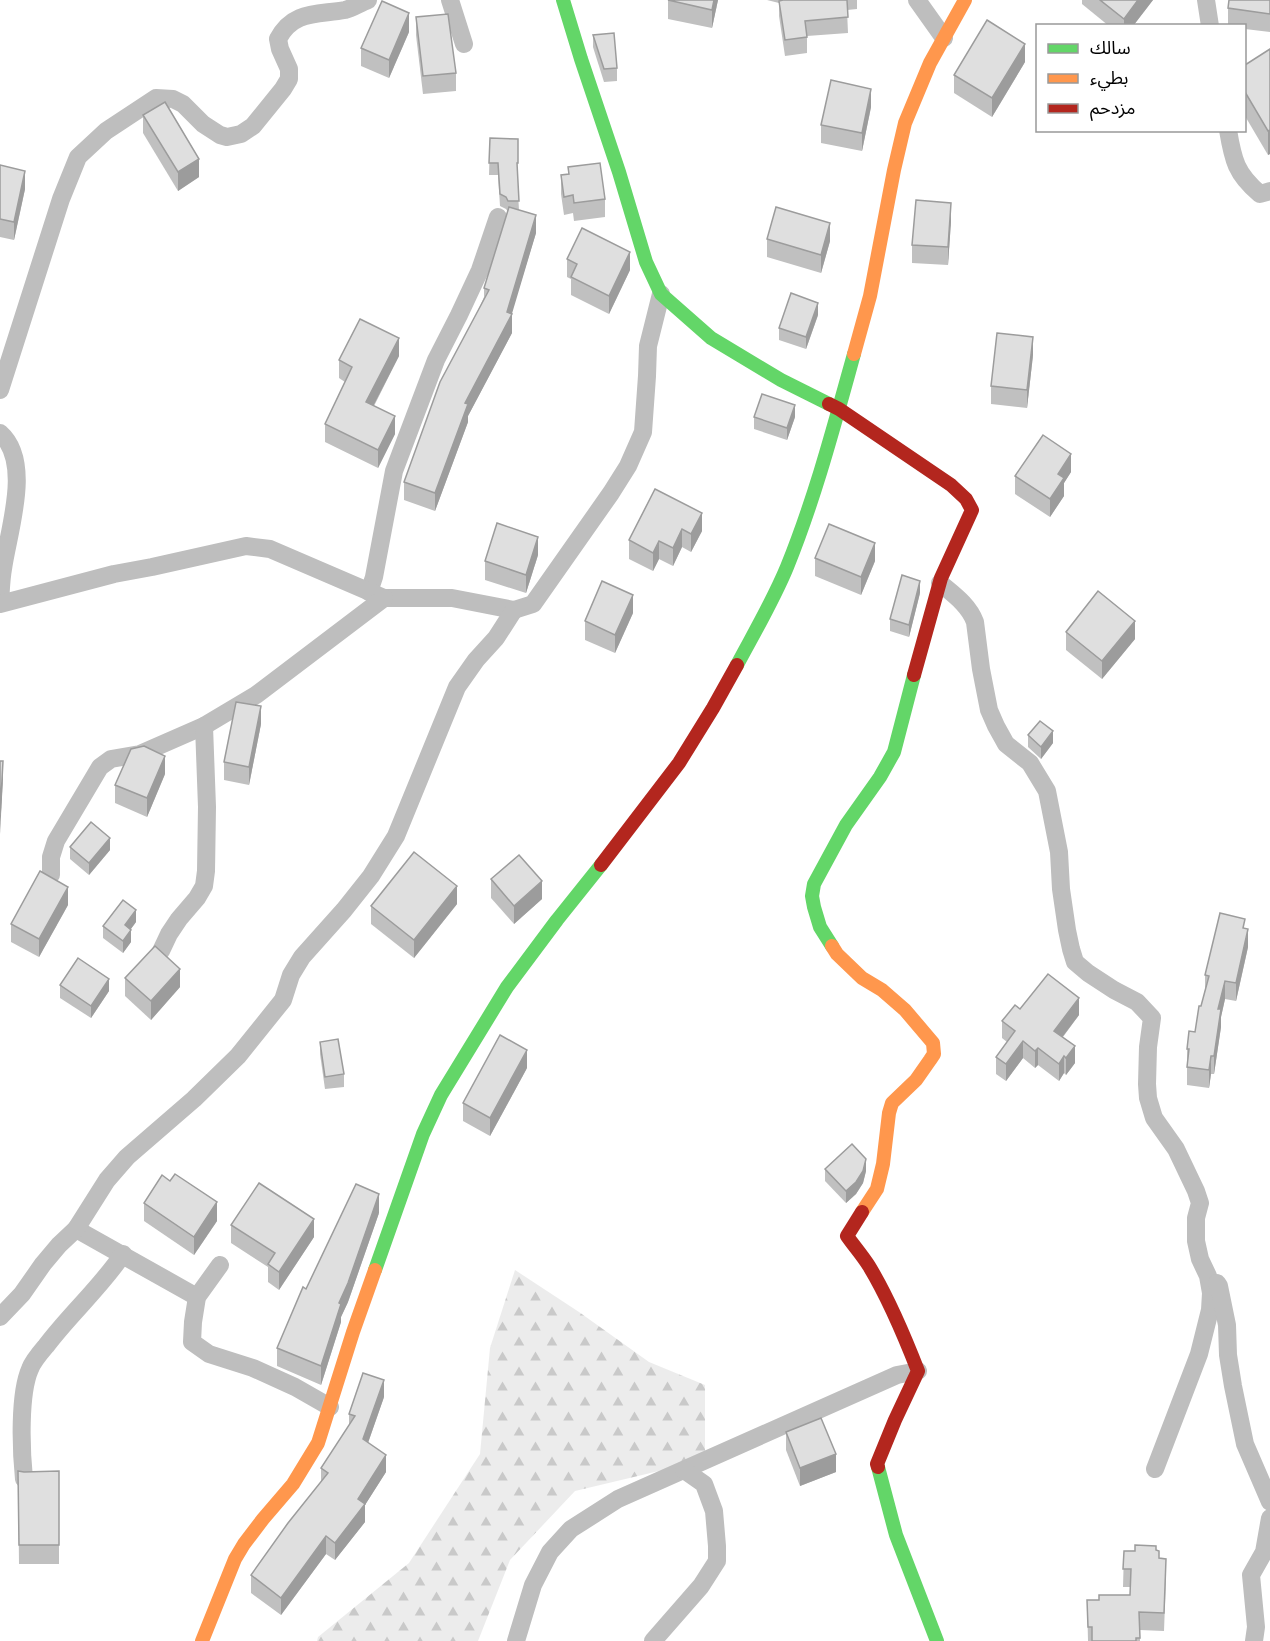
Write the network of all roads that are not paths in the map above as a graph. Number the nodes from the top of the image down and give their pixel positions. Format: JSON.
{"nodes":[{"id":1,"x":368,"y":0,"type":"edge"},
{"id":2,"x":450,"y":0,"type":"edge"},
{"id":3,"x":563,"y":0,"type":"edge"},
{"id":4,"x":917,"y":0,"type":"edge"},
{"id":5,"x":965,"y":0,"type":"edge"},
{"id":6,"x":1206,"y":0,"type":"edge"},
{"id":7,"x":1210,"y":24,"type":"edge"},
{"id":8,"x":944,"y":38,"type":"junction"},
{"id":9,"x":464,"y":44,"type":"dead end"},
{"id":10,"x":1228,"y":132,"type":"edge"},
{"id":11,"x":1270,"y":191,"type":"edge"},
{"id":12,"x":498,"y":217,"type":"dead end"},
{"id":13,"x":661,"y":294,"type":"junction"},
{"id":14,"x":0,"y":390,"type":"edge"},
{"id":15,"x":839,"y":409,"type":"junction"},
{"id":16,"x":0,"y":433,"type":"edge"},
{"id":17,"x":940,"y":583,"type":"junction"},
{"id":18,"x":377,"y":595,"type":"junction"},
{"id":19,"x":0,"y":603,"type":"edge"},
{"id":20,"x":513,"y":610,"type":"junction"},
{"id":21,"x":204,"y":726,"type":"junction"},
{"id":22,"x":51,"y":875,"type":"edge"},
{"id":23,"x":161,"y":951,"type":"edge"},
{"id":24,"x":76,"y":1229,"type":"junction"},
{"id":25,"x":123,"y":1254,"type":"junction"},
{"id":26,"x":1203,"y":1264,"type":"junction"},
{"id":27,"x":220,"y":1265,"type":"dead end"},
{"id":28,"x":197,"y":1297,"type":"junction"},
{"id":29,"x":0,"y":1317,"type":"edge"},
{"id":30,"x":918,"y":1371,"type":"junction"},
{"id":31,"x":330,"y":1407,"type":"junction"},
{"id":32,"x":1155,"y":1469,"type":"dead end"},
{"id":33,"x":684,"y":1470,"type":"junction"},
{"id":34,"x":24,"y":1479,"type":"edge"},
{"id":35,"x":1270,"y":1502,"type":"edge"},
{"id":36,"x":1270,"y":1518,"type":"edge"},
{"id":37,"x":202,"y":1641,"type":"edge"},
{"id":38,"x":516,"y":1641,"type":"edge"},
{"id":39,"x":653,"y":1641,"type":"edge"},
{"id":40,"x":937,"y":1641,"type":"edge"},
{"id":41,"x":1254,"y":1641,"type":"edge"}],
"edges":[{"from":1,"to":14,"type":"street"},
{"from":2,"to":9,"type":"street"},
{"from":3,"to":13,"type":"street"},
{"from":4,"to":8,"type":"street"},
{"from":5,"to":8,"type":"street"},
{"from":6,"to":7,"type":"street"},
{"from":8,"to":15,"type":"street"},
{"from":10,"to":11,"type":"street"},
{"from":12,"to":18,"type":"street"},
{"from":13,"to":15,"type":"street"},
{"from":13,"to":20,"type":"street"},
{"from":15,"to":17,"type":"street"},
{"from":15,"to":31,"type":"street"},
{"from":16,"to":19,"type":"street"},
{"from":17,"to":26,"type":"street"},
{"from":17,"to":30,"type":"street"},
{"from":18,"to":19,"type":"street"},
{"from":18,"to":20,"type":"street"},
{"from":18,"to":21,"type":"street"},
{"from":20,"to":24,"type":"street"},
{"from":21,"to":22,"type":"street"},
{"from":21,"to":23,"type":"street"},
{"from":24,"to":25,"type":"street"},
{"from":24,"to":29,"type":"street"},
{"from":25,"to":28,"type":"street"},
{"from":25,"to":34,"type":"street"},
{"from":26,"to":32,"type":"street"},
{"from":26,"to":35,"type":"street"},
{"from":27,"to":28,"type":"street"},
{"from":28,"to":31,"type":"street"},
{"from":30,"to":33,"type":"street"},
{"from":30,"to":40,"type":"street"},
{"from":31,"to":37,"type":"street"},
{"from":33,"to":38,"type":"street"},
{"from":33,"to":39,"type":"street"},
{"from":36,"to":41,"type":"street"}]}
